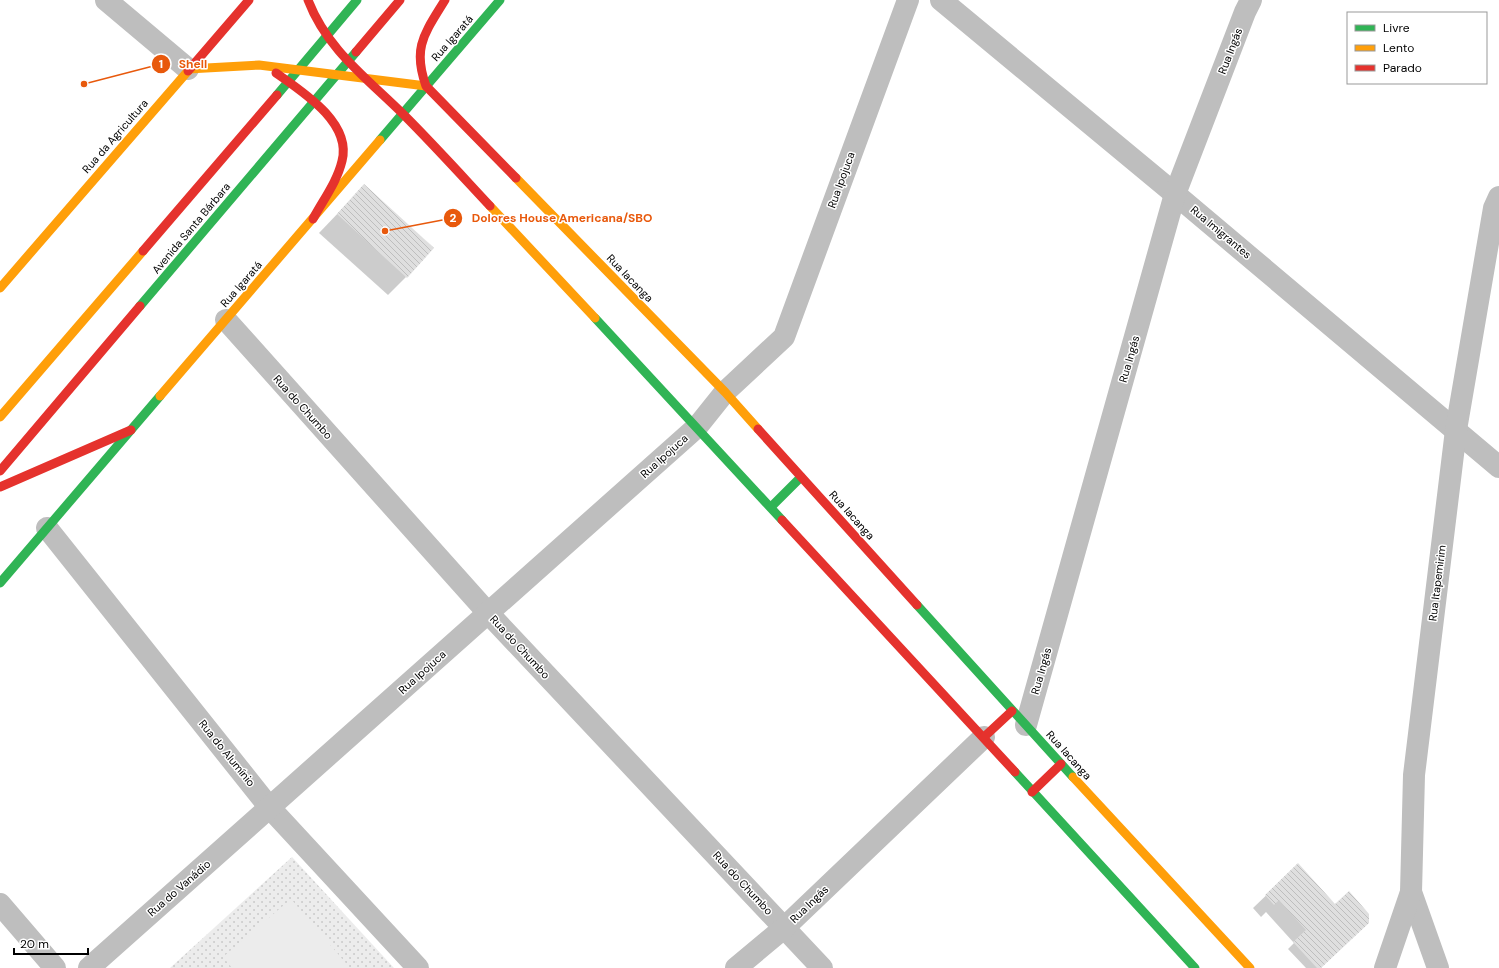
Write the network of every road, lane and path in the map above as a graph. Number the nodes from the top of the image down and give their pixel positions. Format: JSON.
{"nodes":[{"id":1,"x":106,"y":0,"type":"edge"},
{"id":2,"x":249,"y":0,"type":"edge"},
{"id":3,"x":308,"y":0,"type":"edge"},
{"id":4,"x":357,"y":0,"type":"edge"},
{"id":5,"x":400,"y":0,"type":"edge"},
{"id":6,"x":445,"y":0,"type":"edge"},
{"id":7,"x":500,"y":0,"type":"edge"},
{"id":8,"x":908,"y":0,"type":"edge"},
{"id":9,"x":941,"y":0,"type":"edge"},
{"id":10,"x":1251,"y":0,"type":"edge"},
{"id":11,"x":326,"y":35,"type":"junction"},
{"id":12,"x":348,"y":61,"type":"junction"},
{"id":13,"x":259,"y":65,"type":"junction"},
{"id":14,"x":188,"y":69,"type":"junction"},
{"id":15,"x":298,"y":70,"type":"junction"},
{"id":16,"x":336,"y":75,"type":"junction"},
{"id":17,"x":366,"y":79,"type":"junction"},
{"id":18,"x":288,"y":82,"type":"junction"},
{"id":19,"x":426,"y":86,"type":"junction"},
{"id":20,"x":314,"y":102,"type":"junction"},
{"id":21,"x":403,"y":114,"type":"junction"},
{"id":22,"x":1175,"y":194,"type":"junction"},
{"id":23,"x":1499,"y":197,"type":"edge"},
{"id":24,"x":313,"y":218,"type":"junction"},
{"id":25,"x":0,"y":288,"type":"edge"},
{"id":26,"x":226,"y":320,"type":"junction"},
{"id":27,"x":725,"y":392,"type":"junction"},
{"id":28,"x":0,"y":417,"type":"edge"},
{"id":29,"x":697,"y":427,"type":"junction"},
{"id":30,"x":131,"y":430,"type":"junction"},
{"id":31,"x":1456,"y":430,"type":"junction"},
{"id":32,"x":1499,"y":467,"type":"edge"},
{"id":33,"x":0,"y":470,"type":"edge"},
{"id":34,"x":801,"y":477,"type":"junction"},
{"id":35,"x":0,"y":487,"type":"edge"},
{"id":36,"x":771,"y":507,"type":"junction"},
{"id":37,"x":47,"y":528,"type":"junction"},
{"id":38,"x":0,"y":583,"type":"edge"},
{"id":39,"x":488,"y":613,"type":"junction"},
{"id":40,"x":1019,"y":718,"type":"junction"},
{"id":41,"x":984,"y":737,"type":"junction"},
{"id":42,"x":1062,"y":764,"type":"junction"},
{"id":43,"x":1032,"y":792,"type":"junction"},
{"id":44,"x":270,"y":808,"type":"junction"},
{"id":45,"x":1412,"y":892,"type":"junction"},
{"id":46,"x":0,"y":904,"type":"edge"},
{"id":47,"x":785,"y":927,"type":"junction"},
{"id":48,"x":55,"y":968,"type":"edge"},
{"id":49,"x":89,"y":968,"type":"edge"},
{"id":50,"x":418,"y":968,"type":"edge"},
{"id":51,"x":736,"y":968,"type":"edge"},
{"id":52,"x":822,"y":968,"type":"edge"},
{"id":53,"x":1196,"y":968,"type":"edge"},
{"id":54,"x":1250,"y":968,"type":"edge"},
{"id":55,"x":1385,"y":968,"type":"edge"},
{"id":56,"x":1438,"y":968,"type":"edge"}],
"edges":[{"from":1,"to":14,"type":"street"},
{"from":2,"to":14,"type":"main road","name":"Rua da Agricultura"},
{"from":3,"to":11,"type":"main road"},
{"from":4,"to":11,"type":"main road","name":"Avenida Santa Bárbara"},
{"from":5,"to":12,"type":"main road","name":"Avenida Santa Bárbara"},
{"from":6,"to":19,"type":"main road"},
{"from":7,"to":19,"type":"main road","name":"Rua Igaratá"},
{"from":8,"to":27,"type":"street","name":"Rua Ipojuca"},
{"from":9,"to":22,"type":"street","name":"Rua Imigrantes"},
{"from":10,"to":22,"type":"street","name":"Rua Ingás"},
{"from":11,"to":12,"type":"main road"},
{"from":11,"to":15,"type":"main road","name":"Avenida Santa Bárbara"},
{"from":12,"to":16,"type":"main road","name":"Avenida Santa Bárbara"},
{"from":12,"to":17,"type":"main road"},
{"from":13,"to":14,"type":"main road"},
{"from":13,"to":15,"type":"main road"},
{"from":13,"to":18,"type":"main road"},
{"from":14,"to":25,"type":"main road","name":"Rua da Agricultura"},
{"from":15,"to":16,"type":"main road"},
{"from":15,"to":18,"type":"main road","name":"Avenida Santa Bárbara"},
{"from":16,"to":17,"type":"main road"},
{"from":16,"to":20,"type":"main road","name":"Avenida Santa Bárbara"},
{"from":17,"to":19,"type":"main road"},
{"from":17,"to":21,"type":"main road"},
{"from":18,"to":20,"type":"main road"},
{"from":18,"to":28,"type":"main road","name":"Avenida Santa Bárbara"},
{"from":19,"to":21,"type":"main road","name":"Rua Igaratá"},
{"from":19,"to":27,"type":"main road","name":"Rua Iacanga"},
{"from":20,"to":24,"type":"main road"},
{"from":20,"to":33,"type":"main road","name":"Avenida Santa Bárbara"},
{"from":21,"to":24,"type":"main road","name":"Rua Igaratá"},
{"from":21,"to":29,"type":"main road"},
{"from":22,"to":31,"type":"street","name":"Rua Imigrantes"},
{"from":22,"to":40,"type":"street","name":"Rua Ingás"},
{"from":23,"to":31,"type":"street","name":"Rua Itapemirim"},
{"from":24,"to":26,"type":"main road","name":"Rua Igaratá"},
{"from":26,"to":30,"type":"main road","name":"Rua Igaratá"},
{"from":26,"to":39,"type":"street","name":"Rua do Chumbo"},
{"from":27,"to":29,"type":"street","name":"Rua Ipojuca"},
{"from":27,"to":34,"type":"main road","name":"Rua Iacanga"},
{"from":29,"to":36,"type":"main road"},
{"from":29,"to":39,"type":"street","name":"Rua Ipojuca"},
{"from":30,"to":35,"type":"main road"},
{"from":30,"to":37,"type":"main road","name":"Rua Igaratá"},
{"from":31,"to":32,"type":"street","name":"Rua Imigrantes"},
{"from":31,"to":45,"type":"street","name":"Rua Itapemirim"},
{"from":34,"to":36,"type":"main road"},
{"from":34,"to":40,"type":"main road","name":"Rua Iacanga"},
{"from":36,"to":41,"type":"main road"},
{"from":37,"to":38,"type":"main road","name":"Rua Igaratá"},
{"from":37,"to":44,"type":"street","name":"Rua do Alumínio"},
{"from":39,"to":44,"type":"street","name":"Rua Ipojuca"},
{"from":39,"to":47,"type":"street","name":"Rua do Chumbo"},
{"from":40,"to":41,"type":"main road"},
{"from":40,"to":42,"type":"main road","name":"Rua Iacanga"},
{"from":41,"to":43,"type":"main road"},
{"from":41,"to":47,"type":"street","name":"Rua Ingás"},
{"from":42,"to":43,"type":"main road"},
{"from":42,"to":54,"type":"main road","name":"Rua Iacanga"},
{"from":43,"to":53,"type":"main road"},
{"from":44,"to":49,"type":"street","name":"Rua do Vanádio"},
{"from":44,"to":50,"type":"street","name":"Rua do Alumínio"},
{"from":45,"to":55,"type":"street","name":"Rua Itapemirim"},
{"from":45,"to":56,"type":"street"},
{"from":46,"to":48,"type":"street"},
{"from":47,"to":51,"type":"street","name":"Rua Ingás"},
{"from":47,"to":52,"type":"street","name":"Rua do Chumbo"}]}
